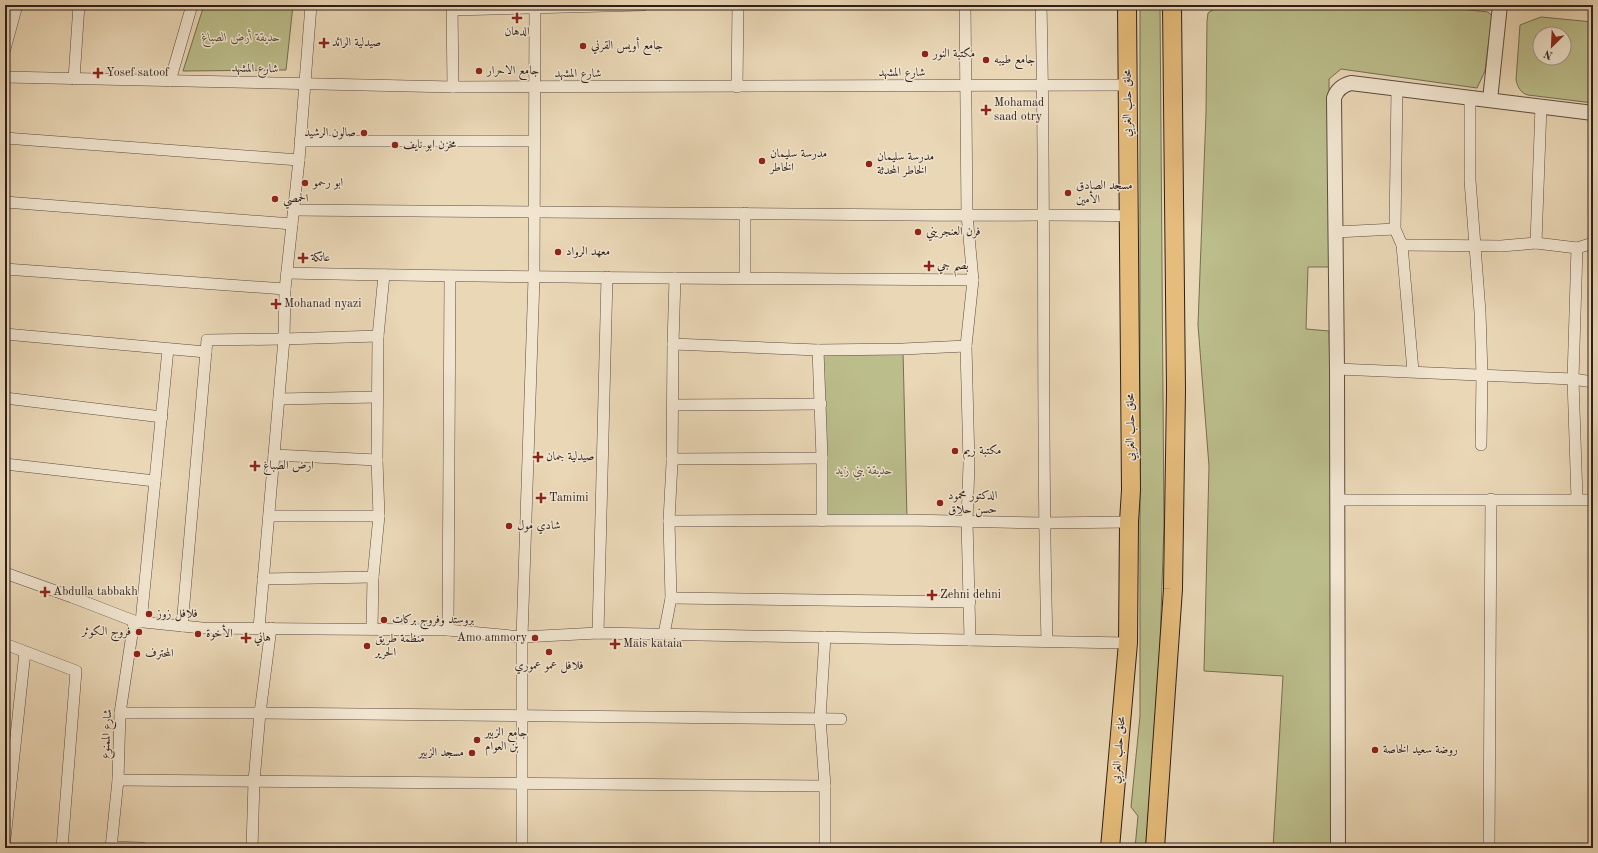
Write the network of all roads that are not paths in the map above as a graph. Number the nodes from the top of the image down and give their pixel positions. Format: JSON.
{"nodes":[{"id":1,"x":17,"y":5,"type":"edge"},
{"id":2,"x":79,"y":5,"type":"edge"},
{"id":3,"x":192,"y":5,"type":"edge"},
{"id":4,"x":310,"y":5,"type":"edge"},
{"id":5,"x":643,"y":5,"type":"edge"},
{"id":6,"x":738,"y":5,"type":"edge"},
{"id":7,"x":965,"y":5,"type":"edge"},
{"id":8,"x":1041,"y":5,"type":"edge"},
{"id":9,"x":1127,"y":5,"type":"edge"},
{"id":10,"x":1172,"y":5,"type":"edge"},
{"id":11,"x":1500,"y":5,"type":"edge"},
{"id":12,"x":535,"y":7,"type":"edge"},
{"id":13,"x":452,"y":8,"type":"edge"},
{"id":14,"x":5,"y":49,"type":"edge"},
{"id":15,"x":5,"y":77,"type":"edge"},
{"id":16,"x":74,"y":79,"type":"junction"},
{"id":17,"x":170,"y":81,"type":"junction"},
{"id":18,"x":305,"y":83,"type":"junction"},
{"id":19,"x":1043,"y":85,"type":"junction"},
{"id":20,"x":1128,"y":85,"type":"junction"},
{"id":21,"x":966,"y":86,"type":"junction"},
{"id":22,"x":453,"y":87,"type":"junction"},
{"id":23,"x":737,"y":87,"type":"junction"},
{"id":24,"x":534,"y":88,"type":"junction"},
{"id":25,"x":1397,"y":89,"type":"junction"},
{"id":26,"x":1470,"y":97,"type":"junction"},
{"id":27,"x":1490,"y":100,"type":"junction"},
{"id":28,"x":1541,"y":106,"type":"junction"},
{"id":29,"x":1593,"y":113,"type":"edge"},
{"id":30,"x":5,"y":138,"type":"edge"},
{"id":31,"x":300,"y":141,"type":"junction"},
{"id":32,"x":534,"y":141,"type":"junction"},
{"id":33,"x":299,"y":160,"type":"junction"},
{"id":34,"x":5,"y":202,"type":"edge"},
{"id":35,"x":294,"y":210,"type":"junction"},
{"id":36,"x":534,"y":213,"type":"junction"},
{"id":37,"x":745,"y":213,"type":"junction"},
{"id":38,"x":1044,"y":214,"type":"junction"},
{"id":39,"x":967,"y":215,"type":"junction"},
{"id":40,"x":1129,"y":216,"type":"junction"},
{"id":41,"x":292,"y":224,"type":"junction"},
{"id":42,"x":1395,"y":229,"type":"junction"},
{"id":43,"x":1336,"y":232,"type":"junction"},
{"id":44,"x":1536,"y":243,"type":"junction"},
{"id":45,"x":1593,"y":243,"type":"edge"},
{"id":46,"x":1402,"y":245,"type":"junction"},
{"id":47,"x":1474,"y":246,"type":"junction"},
{"id":48,"x":1577,"y":248,"type":"junction"},
{"id":49,"x":5,"y":269,"type":"edge"},
{"id":50,"x":286,"y":273,"type":"junction"},
{"id":51,"x":384,"y":275,"type":"junction"},
{"id":52,"x":450,"y":276,"type":"junction"},
{"id":53,"x":607,"y":277,"type":"junction"},
{"id":54,"x":534,"y":278,"type":"junction"},
{"id":55,"x":675,"y":278,"type":"junction"},
{"id":56,"x":745,"y":278,"type":"junction"},
{"id":57,"x":973,"y":280,"type":"junction"},
{"id":58,"x":285,"y":289,"type":"junction"},
{"id":59,"x":5,"y":334,"type":"edge"},
{"id":60,"x":378,"y":336,"type":"junction"},
{"id":61,"x":284,"y":339,"type":"junction"},
{"id":62,"x":672,"y":344,"type":"junction"},
{"id":63,"x":966,"y":346,"type":"junction"},
{"id":64,"x":168,"y":349,"type":"junction"},
{"id":65,"x":818,"y":350,"type":"junction"},
{"id":66,"x":206,"y":352,"type":"junction"},
{"id":67,"x":1337,"y":369,"type":"junction"},
{"id":68,"x":1413,"y":371,"type":"junction"},
{"id":69,"x":1482,"y":374,"type":"junction"},
{"id":70,"x":1573,"y":379,"type":"junction"},
{"id":71,"x":1593,"y":382,"type":"edge"},
{"id":72,"x":5,"y":398,"type":"edge"},
{"id":73,"x":378,"y":398,"type":"junction"},
{"id":74,"x":278,"y":400,"type":"junction"},
{"id":75,"x":821,"y":404,"type":"junction"},
{"id":76,"x":673,"y":405,"type":"junction"},
{"id":77,"x":162,"y":418,"type":"junction"},
{"id":78,"x":1481,"y":445,"type":"dead end"},
{"id":79,"x":274,"y":455,"type":"junction"},
{"id":80,"x":822,"y":458,"type":"junction"},
{"id":81,"x":377,"y":460,"type":"junction"},
{"id":82,"x":672,"y":460,"type":"junction"},
{"id":83,"x":5,"y":464,"type":"edge"},
{"id":84,"x":155,"y":481,"type":"junction"},
{"id":85,"x":1491,"y":499,"type":"junction"},
{"id":86,"x":1577,"y":499,"type":"junction"},
{"id":87,"x":1338,"y":500,"type":"junction"},
{"id":88,"x":1593,"y":500,"type":"edge"},
{"id":89,"x":269,"y":516,"type":"junction"},
{"id":90,"x":379,"y":516,"type":"junction"},
{"id":91,"x":669,"y":521,"type":"junction"},
{"id":92,"x":822,"y":521,"type":"junction"},
{"id":93,"x":967,"y":521,"type":"junction"},
{"id":94,"x":1129,"y":522,"type":"junction"},
{"id":95,"x":1044,"y":523,"type":"junction"},
{"id":96,"x":5,"y":573,"type":"edge"},
{"id":97,"x":373,"y":578,"type":"junction"},
{"id":98,"x":263,"y":579,"type":"junction"},
{"id":99,"x":671,"y":598,"type":"junction"},
{"id":100,"x":970,"y":602,"type":"junction"},
{"id":101,"x":137,"y":622,"type":"junction"},
{"id":102,"x":182,"y":626,"type":"junction"},
{"id":103,"x":259,"y":628,"type":"junction"},
{"id":104,"x":271,"y":628,"type":"junction"},
{"id":105,"x":372,"y":629,"type":"junction"},
{"id":106,"x":448,"y":630,"type":"junction"},
{"id":107,"x":598,"y":633,"type":"junction"},
{"id":108,"x":664,"y":634,"type":"junction"},
{"id":109,"x":522,"y":637,"type":"junction"},
{"id":110,"x":825,"y":637,"type":"junction"},
{"id":111,"x":970,"y":640,"type":"junction"},
{"id":112,"x":1047,"y":641,"type":"junction"},
{"id":113,"x":1128,"y":643,"type":"junction"},
{"id":114,"x":5,"y":644,"type":"edge"},
{"id":115,"x":25,"y":652,"type":"junction"},
{"id":116,"x":260,"y":712,"type":"junction"},
{"id":117,"x":120,"y":713,"type":"junction"},
{"id":118,"x":521,"y":715,"type":"junction"},
{"id":119,"x":820,"y":718,"type":"junction"},
{"id":120,"x":841,"y":719,"type":"dead end"},
{"id":121,"x":118,"y":780,"type":"junction"},
{"id":122,"x":254,"y":780,"type":"junction"},
{"id":123,"x":523,"y":784,"type":"junction"},
{"id":124,"x":825,"y":786,"type":"junction"},
{"id":125,"x":1157,"y":817,"type":"junction"},
{"id":126,"x":5,"y":839,"type":"edge"},
{"id":127,"x":62,"y":848,"type":"edge"},
{"id":128,"x":111,"y":848,"type":"edge"},
{"id":129,"x":142,"y":848,"type":"edge"},
{"id":130,"x":252,"y":848,"type":"edge"},
{"id":131,"x":522,"y":848,"type":"edge"},
{"id":132,"x":825,"y":848,"type":"edge"},
{"id":133,"x":1110,"y":848,"type":"edge"},
{"id":134,"x":1155,"y":848,"type":"edge"},
{"id":135,"x":1166,"y":848,"type":"edge"},
{"id":136,"x":1338,"y":848,"type":"edge"},
{"id":137,"x":1489,"y":848,"type":"edge"}],
"edges":[{"from":1,"to":14,"type":"street"},
{"from":2,"to":16,"type":"street"},
{"from":3,"to":17,"type":"street"},
{"from":4,"to":18,"type":"street"},
{"from":5,"to":12,"type":"street"},
{"from":6,"to":23,"type":"street"},
{"from":7,"to":21,"type":"street"},
{"from":8,"to":19,"type":"street"},
{"from":9,"to":20,"type":"highway","name":"محلق حلب الغربي"},
{"from":10,"to":125,"type":"highway"},
{"from":11,"to":27,"type":"street"},
{"from":12,"to":13,"type":"street"},
{"from":12,"to":24,"type":"street"},
{"from":13,"to":22,"type":"street"},
{"from":15,"to":16,"type":"street","name":"شارع المشهد"},
{"from":16,"to":17,"type":"street","name":"شارع المشهد"},
{"from":17,"to":18,"type":"street","name":"شارع المشهد"},
{"from":18,"to":22,"type":"street","name":"شارع المشهد"},
{"from":18,"to":31,"type":"street"},
{"from":19,"to":20,"type":"street","name":"شارع المشهد"},
{"from":19,"to":21,"type":"street","name":"شارع المشهد"},
{"from":19,"to":38,"type":"street"},
{"from":20,"to":40,"type":"highway","name":"محلق حلب الغربي"},
{"from":21,"to":23,"type":"street","name":"شارع المشهد"},
{"from":21,"to":39,"type":"street"},
{"from":22,"to":24,"type":"street","name":"شارع المشهد"},
{"from":23,"to":24,"type":"street","name":"شارع المشهد"},
{"from":24,"to":32,"type":"street"},
{"from":25,"to":26,"type":"street"},
{"from":25,"to":42,"type":"street"},
{"from":25,"to":43,"type":"street"},
{"from":26,"to":27,"type":"street"},
{"from":26,"to":47,"type":"street"},
{"from":27,"to":28,"type":"street"},
{"from":28,"to":29,"type":"street"},
{"from":28,"to":44,"type":"street"},
{"from":30,"to":33,"type":"street"},
{"from":31,"to":32,"type":"street"},
{"from":31,"to":33,"type":"street"},
{"from":32,"to":36,"type":"street"},
{"from":33,"to":35,"type":"street"},
{"from":34,"to":41,"type":"street"},
{"from":35,"to":36,"type":"street"},
{"from":35,"to":41,"type":"street"},
{"from":36,"to":37,"type":"street"},
{"from":36,"to":54,"type":"street"},
{"from":37,"to":39,"type":"street"},
{"from":37,"to":56,"type":"street"},
{"from":38,"to":39,"type":"street"},
{"from":38,"to":40,"type":"street"},
{"from":38,"to":95,"type":"street"},
{"from":39,"to":57,"type":"street"},
{"from":40,"to":94,"type":"highway","name":"محلق حلب الغربي"},
{"from":41,"to":50,"type":"street"},
{"from":42,"to":43,"type":"street"},
{"from":42,"to":46,"type":"street"},
{"from":43,"to":67,"type":"street"},
{"from":44,"to":47,"type":"street"},
{"from":44,"to":48,"type":"street"},
{"from":45,"to":48,"type":"street"},
{"from":46,"to":47,"type":"street"},
{"from":46,"to":68,"type":"street"},
{"from":47,"to":69,"type":"street"},
{"from":48,"to":70,"type":"street"},
{"from":49,"to":58,"type":"street"},
{"from":50,"to":51,"type":"street"},
{"from":50,"to":58,"type":"street"},
{"from":51,"to":52,"type":"street"},
{"from":51,"to":60,"type":"street"},
{"from":52,"to":54,"type":"street"},
{"from":52,"to":106,"type":"street"},
{"from":53,"to":54,"type":"street"},
{"from":53,"to":55,"type":"street"},
{"from":53,"to":107,"type":"street"},
{"from":54,"to":109,"type":"street"},
{"from":55,"to":56,"type":"street"},
{"from":55,"to":62,"type":"street"},
{"from":56,"to":57,"type":"street"},
{"from":57,"to":63,"type":"street"},
{"from":58,"to":61,"type":"street"},
{"from":59,"to":64,"type":"street"},
{"from":60,"to":61,"type":"street"},
{"from":60,"to":73,"type":"street"},
{"from":61,"to":66,"type":"street"},
{"from":61,"to":74,"type":"street"},
{"from":62,"to":65,"type":"street"},
{"from":62,"to":76,"type":"street"},
{"from":63,"to":65,"type":"street"},
{"from":63,"to":93,"type":"street"},
{"from":64,"to":66,"type":"street"},
{"from":64,"to":77,"type":"street","name":"شارع الممنوع"},
{"from":65,"to":75,"type":"street"},
{"from":66,"to":102,"type":"street"},
{"from":67,"to":68,"type":"street"},
{"from":67,"to":87,"type":"street"},
{"from":68,"to":69,"type":"street"},
{"from":69,"to":70,"type":"street"},
{"from":69,"to":78,"type":"street"},
{"from":70,"to":71,"type":"street"},
{"from":70,"to":86,"type":"street"},
{"from":72,"to":77,"type":"street"},
{"from":73,"to":74,"type":"street"},
{"from":73,"to":81,"type":"street"},
{"from":74,"to":79,"type":"street"},
{"from":75,"to":76,"type":"street"},
{"from":75,"to":80,"type":"street"},
{"from":76,"to":82,"type":"street"},
{"from":77,"to":84,"type":"street","name":"شارع الممنوع"},
{"from":79,"to":81,"type":"street"},
{"from":79,"to":89,"type":"street"},
{"from":80,"to":82,"type":"street"},
{"from":80,"to":92,"type":"street"},
{"from":81,"to":90,"type":"street"},
{"from":82,"to":91,"type":"street"},
{"from":83,"to":84,"type":"street"},
{"from":84,"to":101,"type":"street","name":"شارع الممنوع"},
{"from":85,"to":86,"type":"street"},
{"from":85,"to":87,"type":"street"},
{"from":85,"to":137,"type":"street"},
{"from":86,"to":88,"type":"street"},
{"from":87,"to":136,"type":"street"},
{"from":89,"to":90,"type":"street"},
{"from":89,"to":98,"type":"street"},
{"from":90,"to":97,"type":"street"},
{"from":91,"to":92,"type":"street"},
{"from":91,"to":99,"type":"street"},
{"from":92,"to":93,"type":"street"},
{"from":93,"to":95,"type":"street"},
{"from":93,"to":100,"type":"street"},
{"from":94,"to":95,"type":"street"},
{"from":94,"to":113,"type":"highway","name":"محلق حلب الغربي"},
{"from":95,"to":112,"type":"street"},
{"from":96,"to":101,"type":"street"},
{"from":97,"to":98,"type":"street"},
{"from":97,"to":105,"type":"street"},
{"from":98,"to":103,"type":"street"},
{"from":99,"to":100,"type":"street"},
{"from":99,"to":108,"type":"street"},
{"from":100,"to":111,"type":"street"},
{"from":101,"to":102,"type":"street"},
{"from":101,"to":117,"type":"street","name":"شارع الممنوع"},
{"from":102,"to":103,"type":"street"},
{"from":103,"to":104,"type":"street"},
{"from":104,"to":105,"type":"street"},
{"from":104,"to":116,"type":"street"},
{"from":105,"to":106,"type":"street"},
{"from":106,"to":109,"type":"street"},
{"from":107,"to":108,"type":"street"},
{"from":107,"to":109,"type":"street"},
{"from":108,"to":110,"type":"street"},
{"from":109,"to":118,"type":"street"},
{"from":110,"to":111,"type":"street"},
{"from":110,"to":119,"type":"street"},
{"from":111,"to":112,"type":"street"},
{"from":112,"to":113,"type":"street"},
{"from":113,"to":133,"type":"highway","name":"محلق حلب الغربي"},
{"from":114,"to":115,"type":"street"},
{"from":115,"to":126,"type":"street"},
{"from":115,"to":127,"type":"street"},
{"from":116,"to":117,"type":"street"},
{"from":116,"to":118,"type":"street"},
{"from":116,"to":122,"type":"street"},
{"from":117,"to":121,"type":"street","name":"شارع الممنوع"},
{"from":118,"to":119,"type":"street"},
{"from":118,"to":123,"type":"street"},
{"from":119,"to":120,"type":"street"},
{"from":119,"to":124,"type":"street"},
{"from":121,"to":122,"type":"street"},
{"from":121,"to":128,"type":"street","name":"شارع الممنوع"},
{"from":122,"to":123,"type":"street"},
{"from":122,"to":130,"type":"street"},
{"from":123,"to":124,"type":"street"},
{"from":123,"to":131,"type":"street"},
{"from":124,"to":132,"type":"street"},
{"from":125,"to":134,"type":"highway"},
{"from":125,"to":135,"type":"highway"},
{"from":128,"to":129,"type":"street"}]}
